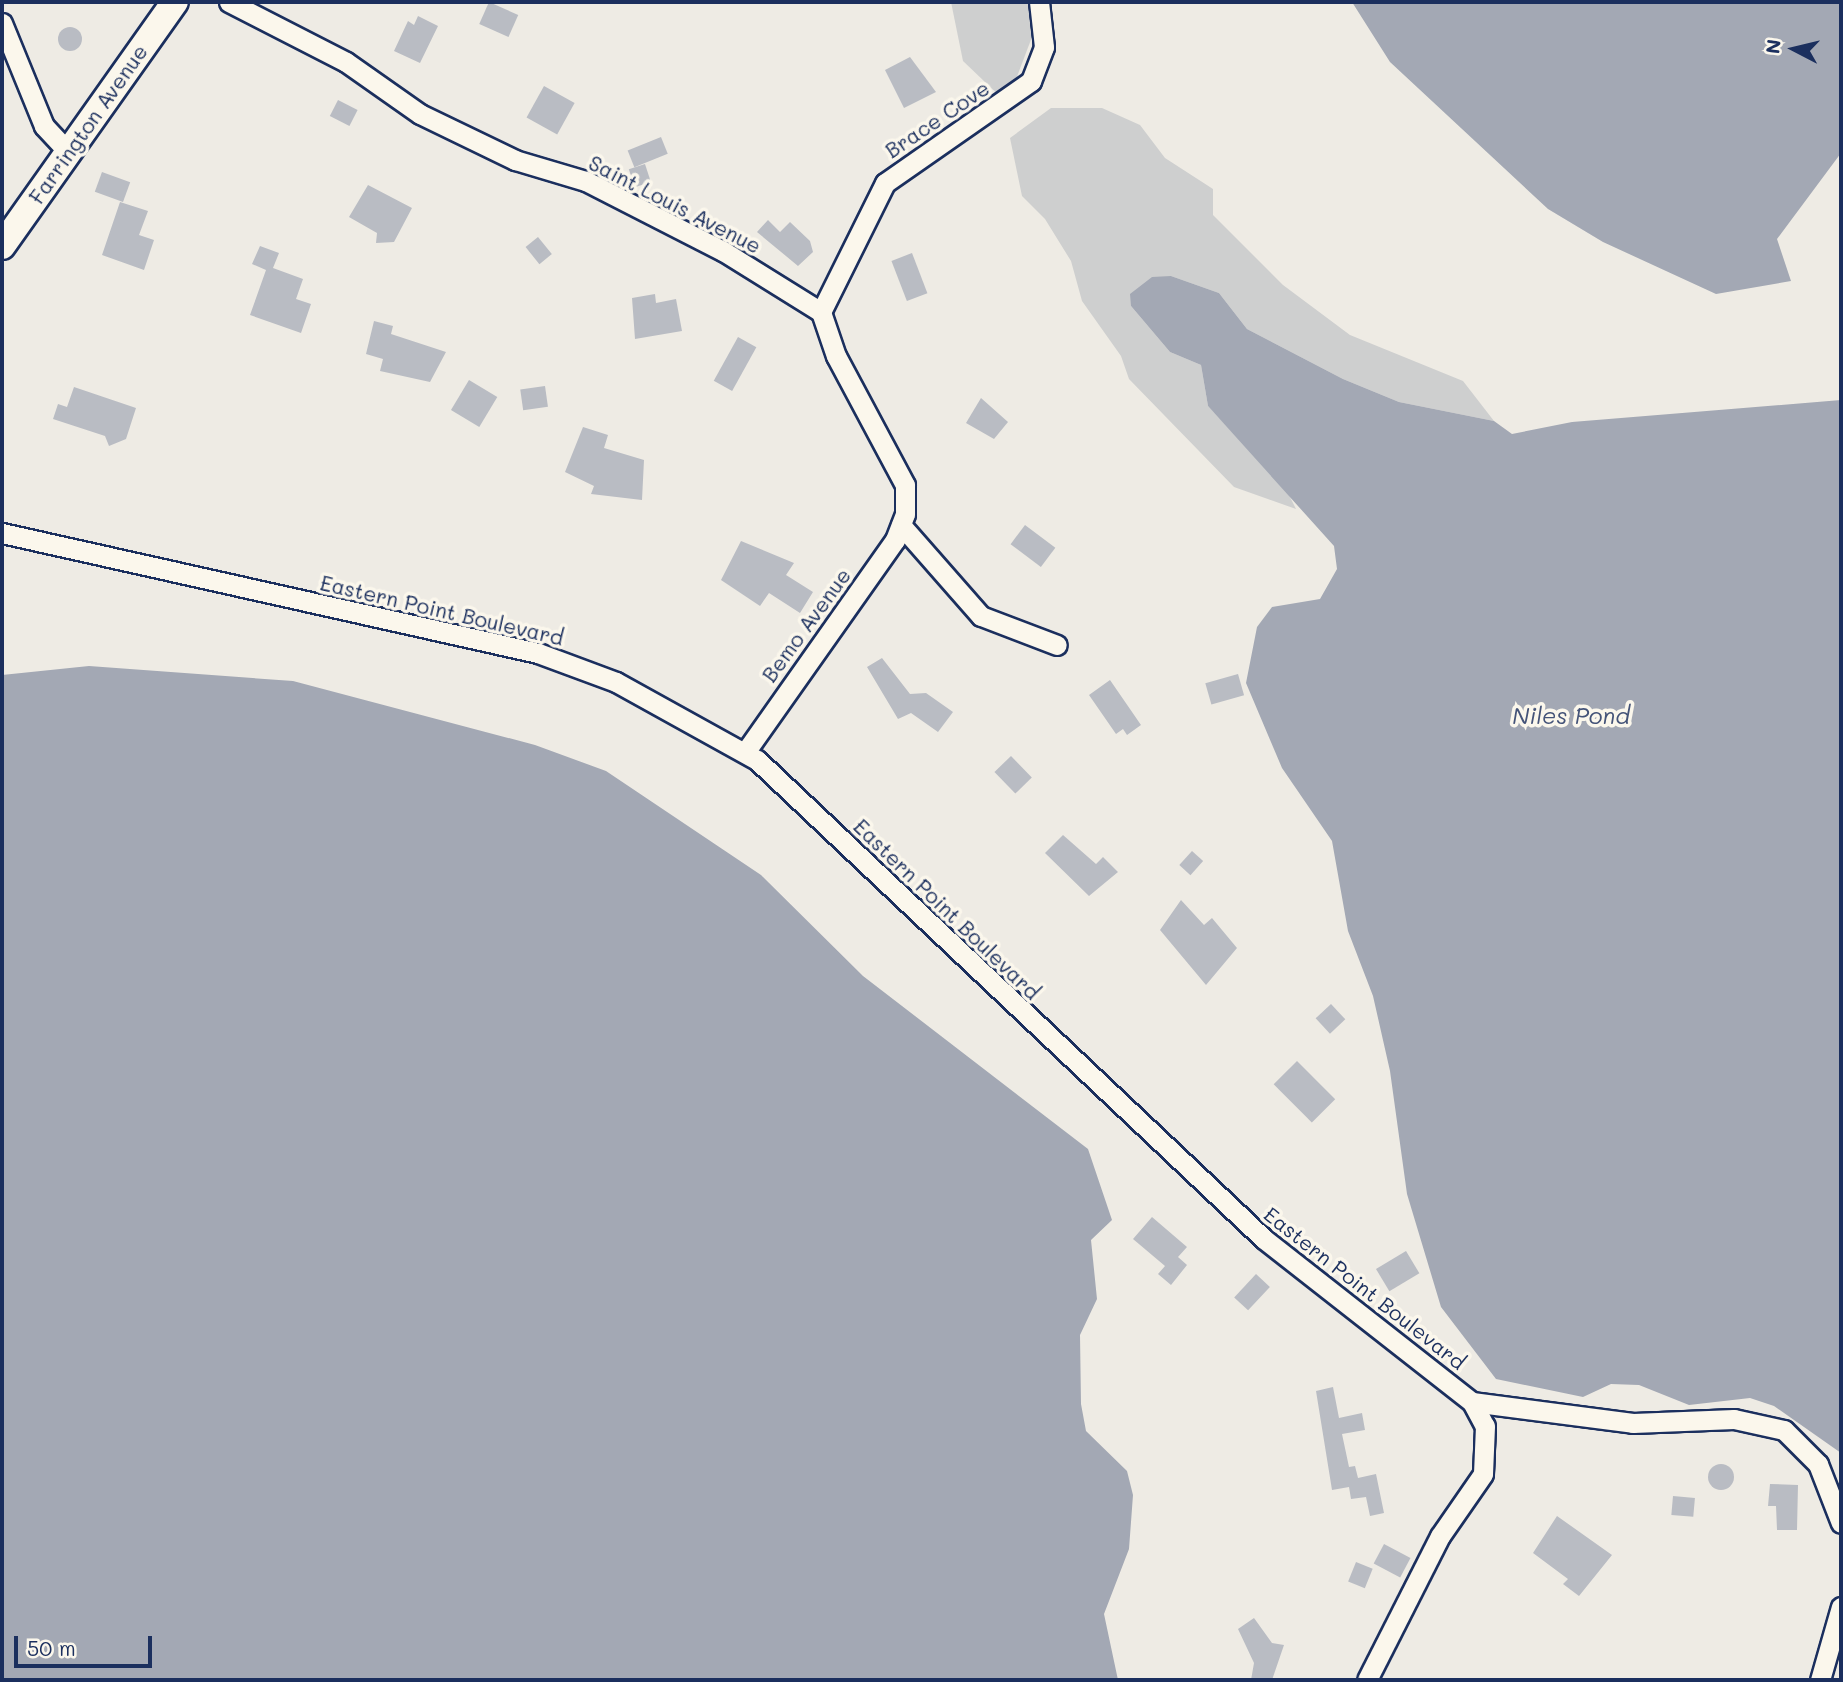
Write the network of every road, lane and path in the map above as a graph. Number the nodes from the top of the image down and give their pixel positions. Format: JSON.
{"nodes":[{"id":1,"x":175,"y":2,"type":"edge"},
{"id":2,"x":229,"y":2,"type":"edge"},
{"id":3,"x":1039,"y":2,"type":"edge"},
{"id":4,"x":2,"y":23,"type":"edge"},
{"id":5,"x":68,"y":152,"type":"junction"},
{"id":6,"x":2,"y":246,"type":"edge"},
{"id":7,"x":821,"y":312,"type":"junction"},
{"id":8,"x":901,"y":525,"type":"junction"},
{"id":9,"x":2,"y":533,"type":"edge"},
{"id":10,"x":1057,"y":645,"type":"dead end"},
{"id":11,"x":746,"y":751,"type":"junction"},
{"id":12,"x":1472,"y":1402,"type":"junction"},
{"id":13,"x":1841,"y":1523,"type":"edge"},
{"id":14,"x":1841,"y":1607,"type":"edge"},
{"id":15,"x":1367,"y":1680,"type":"edge"},
{"id":16,"x":1820,"y":1680,"type":"edge"}],
"edges":[{"from":1,"to":5,"type":"main road","name":"Farrington Avenue"},
{"from":2,"to":7,"type":"street","name":"Saint Louis Avenue"},
{"from":3,"to":7,"type":"street","name":"Brace Cove"},
{"from":4,"to":5,"type":"street"},
{"from":5,"to":6,"type":"main road","name":"Farrington Avenue"},
{"from":7,"to":8,"type":"street"},
{"from":8,"to":10,"type":"street"},
{"from":8,"to":11,"type":"street","name":"Bemo Avenue"},
{"from":9,"to":11,"type":"street","name":"Eastern Point Boulevard"},
{"from":11,"to":12,"type":"street","name":"Eastern Point Boulevard"},
{"from":12,"to":13,"type":"street"},
{"from":12,"to":15,"type":"street","name":"Eastern Point Boulevard"},
{"from":14,"to":16,"type":"street"}]}
